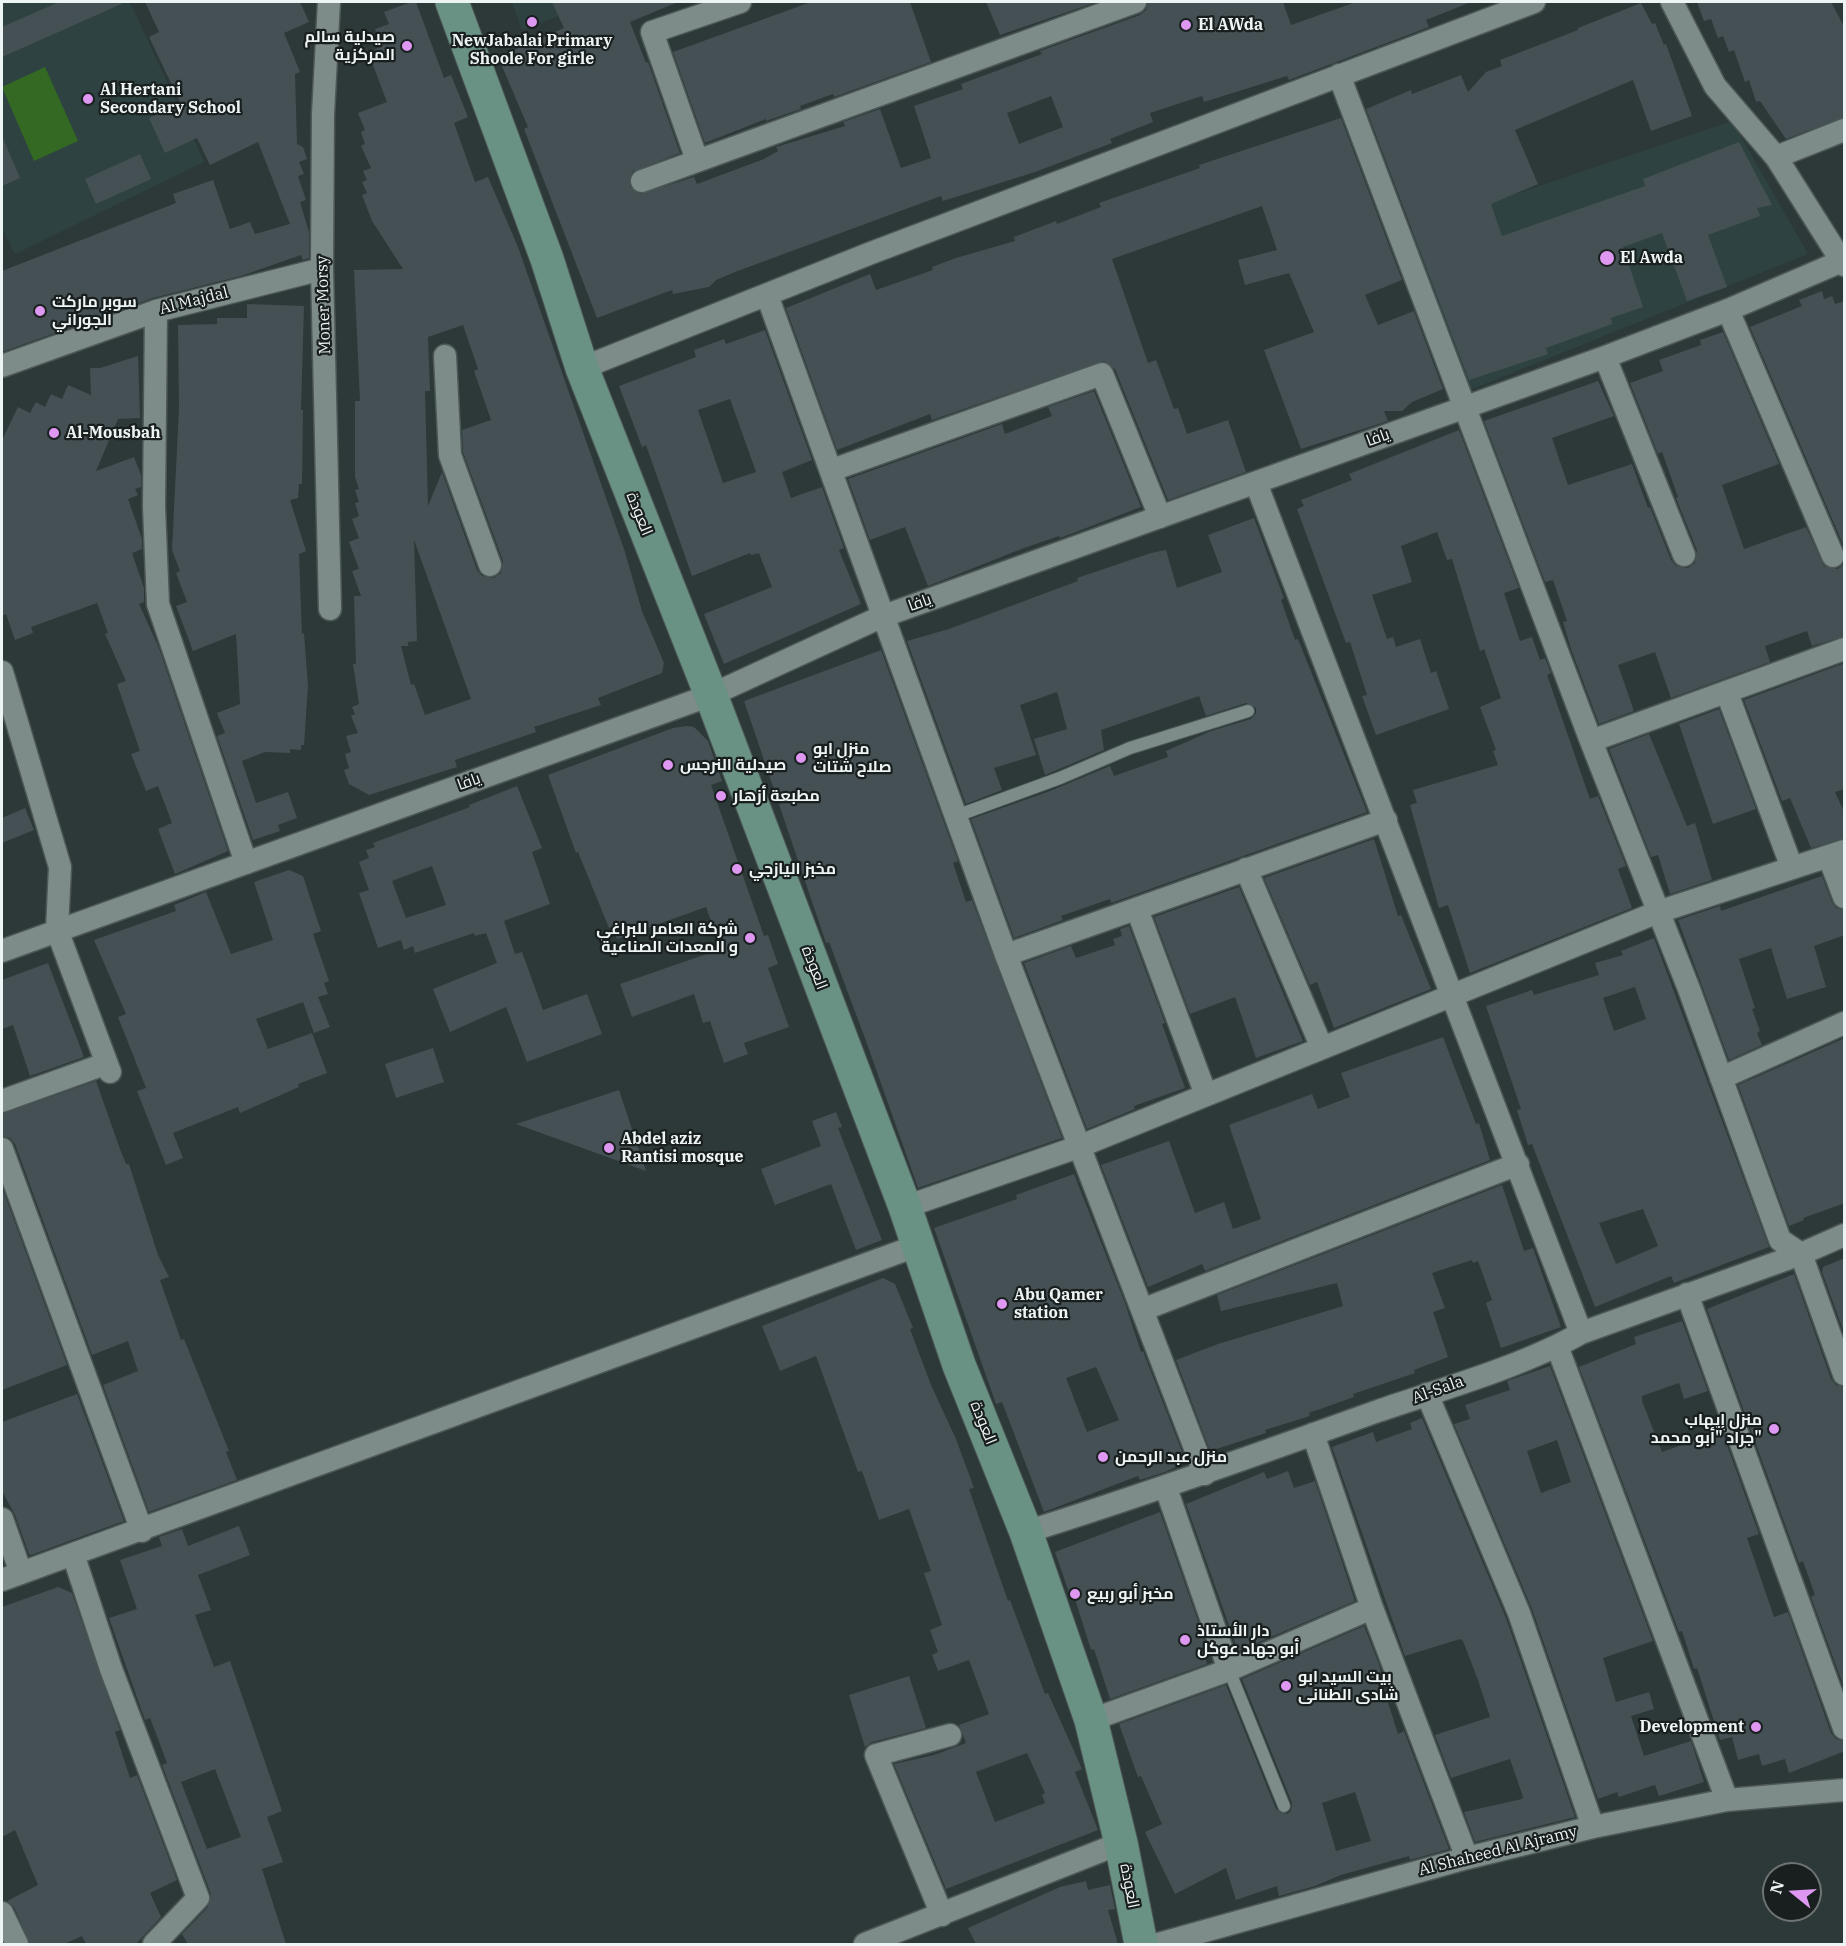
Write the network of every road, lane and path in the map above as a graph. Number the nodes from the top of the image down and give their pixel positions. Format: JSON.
{"nodes":[{"id":1,"x":329,"y":2,"type":"edge"},
{"id":2,"x":452,"y":2,"type":"edge"},
{"id":3,"x":740,"y":2,"type":"edge"},
{"id":4,"x":1135,"y":2,"type":"edge"},
{"id":5,"x":1534,"y":2,"type":"edge"},
{"id":6,"x":1672,"y":2,"type":"edge"},
{"id":7,"x":1492,"y":9,"type":"edge"},
{"id":8,"x":1339,"y":75,"type":"junction"},
{"id":9,"x":1845,"y":130,"type":"edge"},
{"id":10,"x":1776,"y":157,"type":"junction"},
{"id":11,"x":697,"y":160,"type":"junction"},
{"id":12,"x":642,"y":181,"type":"dead end"},
{"id":13,"x":1843,"y":263,"type":"edge"},
{"id":14,"x":322,"y":269,"type":"junction"},
{"id":15,"x":767,"y":295,"type":"junction"},
{"id":16,"x":1728,"y":310,"type":"junction"},
{"id":17,"x":156,"y":311,"type":"junction"},
{"id":18,"x":445,"y":356,"type":"dead end"},
{"id":19,"x":1605,"y":357,"type":"junction"},
{"id":20,"x":2,"y":366,"type":"edge"},
{"id":21,"x":582,"y":368,"type":"junction"},
{"id":22,"x":1464,"y":406,"type":"junction"},
{"id":23,"x":832,"y":470,"type":"junction"},
{"id":24,"x":1256,"y":483,"type":"junction"},
{"id":25,"x":1160,"y":518,"type":"junction"},
{"id":26,"x":1684,"y":555,"type":"dead end"},
{"id":27,"x":1833,"y":556,"type":"dead end"},
{"id":28,"x":490,"y":565,"type":"dead end"},
{"id":29,"x":330,"y":609,"type":"dead end"},
{"id":30,"x":882,"y":617,"type":"junction"},
{"id":31,"x":1845,"y":649,"type":"edge"},
{"id":32,"x":2,"y":672,"type":"edge"},
{"id":33,"x":1727,"y":693,"type":"junction"},
{"id":34,"x":711,"y":695,"type":"junction"},
{"id":35,"x":1248,"y":711,"type":"dead end"},
{"id":36,"x":1591,"y":741,"type":"junction"},
{"id":37,"x":956,"y":816,"type":"junction"},
{"id":38,"x":1386,"y":820,"type":"junction"},
{"id":39,"x":1837,"y":854,"type":"edge"},
{"id":40,"x":246,"y":862,"type":"junction"},
{"id":41,"x":1792,"y":868,"type":"junction"},
{"id":42,"x":1246,"y":869,"type":"junction"},
{"id":43,"x":1845,"y":897,"type":"edge"},
{"id":44,"x":1137,"y":909,"type":"junction"},
{"id":45,"x":1658,"y":912,"type":"junction"},
{"id":46,"x":57,"y":930,"type":"junction"},
{"id":47,"x":2,"y":951,"type":"edge"},
{"id":48,"x":1006,"y":955,"type":"junction"},
{"id":49,"x":1454,"y":997,"type":"junction"},
{"id":50,"x":1845,"y":1023,"type":"edge"},
{"id":51,"x":1323,"y":1048,"type":"junction"},
{"id":52,"x":1721,"y":1078,"type":"junction"},
{"id":53,"x":1206,"y":1095,"type":"junction"},
{"id":54,"x":2,"y":1101,"type":"edge"},
{"id":55,"x":1078,"y":1147,"type":"junction"},
{"id":56,"x":2,"y":1149,"type":"edge"},
{"id":57,"x":1518,"y":1164,"type":"junction"},
{"id":58,"x":904,"y":1207,"type":"junction"},
{"id":59,"x":1845,"y":1235,"type":"edge"},
{"id":60,"x":916,"y":1246,"type":"junction"},
{"id":61,"x":1801,"y":1254,"type":"junction"},
{"id":62,"x":1687,"y":1294,"type":"junction"},
{"id":63,"x":1142,"y":1310,"type":"junction"},
{"id":64,"x":1581,"y":1333,"type":"junction"},
{"id":65,"x":1557,"y":1346,"type":"junction"},
{"id":66,"x":1845,"y":1374,"type":"edge"},
{"id":67,"x":1427,"y":1394,"type":"junction"},
{"id":68,"x":1313,"y":1434,"type":"junction"},
{"id":69,"x":1205,"y":1474,"type":"junction"},
{"id":70,"x":1166,"y":1488,"type":"junction"},
{"id":71,"x":2,"y":1519,"type":"edge"},
{"id":72,"x":142,"y":1531,"type":"junction"},
{"id":73,"x":1026,"y":1532,"type":"junction"},
{"id":74,"x":73,"y":1554,"type":"junction"},
{"id":75,"x":11,"y":1576,"type":"edge"},
{"id":76,"x":1372,"y":1608,"type":"junction"},
{"id":77,"x":1229,"y":1670,"type":"junction"},
{"id":78,"x":1091,"y":1720,"type":"junction"},
{"id":79,"x":1845,"y":1728,"type":"edge"},
{"id":80,"x":950,"y":1736,"type":"dead end"},
{"id":81,"x":1845,"y":1790,"type":"edge"},
{"id":82,"x":1727,"y":1800,"type":"junction"},
{"id":83,"x":1284,"y":1806,"type":"dead end"},
{"id":84,"x":1593,"y":1827,"type":"junction"},
{"id":85,"x":1121,"y":1843,"type":"junction"},
{"id":86,"x":1467,"y":1858,"type":"junction"},
{"id":87,"x":2,"y":1913,"type":"edge"},
{"id":88,"x":942,"y":1915,"type":"junction"},
{"id":89,"x":17,"y":1944,"type":"edge"},
{"id":90,"x":154,"y":1944,"type":"edge"},
{"id":91,"x":865,"y":1944,"type":"edge"},
{"id":92,"x":1141,"y":1944,"type":"edge"},
{"id":93,"x":1158,"y":1944,"type":"edge"}],
"edges":[{"from":1,"to":14,"type":"street","name":"Moner Morsy"},
{"from":2,"to":21,"type":"main road","name":"العودة"},
{"from":3,"to":11,"type":"street"},
{"from":4,"to":11,"type":"street"},
{"from":5,"to":7,"type":"street"},
{"from":6,"to":10,"type":"street"},
{"from":7,"to":8,"type":"street"},
{"from":8,"to":15,"type":"street"},
{"from":8,"to":22,"type":"street"},
{"from":9,"to":10,"type":"street"},
{"from":10,"to":13,"type":"street"},
{"from":11,"to":12,"type":"street"},
{"from":13,"to":16,"type":"street","name":"يافا"},
{"from":14,"to":17,"type":"street","name":"Al Majdal"},
{"from":14,"to":29,"type":"street","name":"Moner Morsy"},
{"from":15,"to":21,"type":"street"},
{"from":15,"to":23,"type":"street"},
{"from":16,"to":19,"type":"street","name":"يافا"},
{"from":16,"to":27,"type":"street"},
{"from":17,"to":20,"type":"street","name":"Al Majdal"},
{"from":17,"to":40,"type":"street"},
{"from":18,"to":28,"type":"street"},
{"from":19,"to":22,"type":"street","name":"يافا"},
{"from":19,"to":26,"type":"street"},
{"from":21,"to":34,"type":"main road","name":"العودة"},
{"from":22,"to":24,"type":"street","name":"يافا"},
{"from":22,"to":36,"type":"street"},
{"from":23,"to":25,"type":"street"},
{"from":23,"to":30,"type":"street"},
{"from":24,"to":25,"type":"street","name":"يافا"},
{"from":24,"to":38,"type":"street"},
{"from":25,"to":30,"type":"street","name":"يافا"},
{"from":30,"to":34,"type":"street","name":"يافا"},
{"from":30,"to":37,"type":"street"},
{"from":31,"to":33,"type":"street"},
{"from":32,"to":46,"type":"street"},
{"from":33,"to":36,"type":"street"},
{"from":33,"to":41,"type":"street"},
{"from":34,"to":40,"type":"street","name":"يافا"},
{"from":34,"to":58,"type":"main road","name":"العودة"},
{"from":35,"to":37,"type":"lane"},
{"from":36,"to":45,"type":"street"},
{"from":37,"to":48,"type":"street"},
{"from":38,"to":42,"type":"street"},
{"from":38,"to":49,"type":"street"},
{"from":39,"to":41,"type":"street"},
{"from":39,"to":43,"type":"street"},
{"from":40,"to":46,"type":"street","name":"يافا"},
{"from":41,"to":45,"type":"street"},
{"from":42,"to":44,"type":"street"},
{"from":42,"to":51,"type":"street"},
{"from":44,"to":48,"type":"street"},
{"from":44,"to":53,"type":"street"},
{"from":45,"to":49,"type":"street"},
{"from":45,"to":52,"type":"street"},
{"from":46,"to":47,"type":"street","name":"يافا"},
{"from":46,"to":54,"type":"street"},
{"from":48,"to":55,"type":"street"},
{"from":49,"to":51,"type":"street"},
{"from":49,"to":57,"type":"street"},
{"from":50,"to":52,"type":"street"},
{"from":51,"to":53,"type":"street"},
{"from":52,"to":61,"type":"street"},
{"from":53,"to":55,"type":"street"},
{"from":55,"to":58,"type":"street"},
{"from":55,"to":63,"type":"street"},
{"from":56,"to":72,"type":"street"},
{"from":57,"to":63,"type":"street"},
{"from":57,"to":64,"type":"street"},
{"from":58,"to":60,"type":"main road","name":"العودة"},
{"from":59,"to":61,"type":"street","name":"Al-Sala"},
{"from":60,"to":72,"type":"street"},
{"from":60,"to":73,"type":"main road","name":"العودة"},
{"from":61,"to":62,"type":"street","name":"Al-Sala"},
{"from":61,"to":66,"type":"street"},
{"from":62,"to":64,"type":"street","name":"Al-Sala"},
{"from":62,"to":79,"type":"street"},
{"from":63,"to":69,"type":"street"},
{"from":64,"to":65,"type":"street","name":"Al-Sala"},
{"from":65,"to":67,"type":"street","name":"Al-Sala"},
{"from":65,"to":82,"type":"street"},
{"from":67,"to":68,"type":"street","name":"Al-Sala"},
{"from":67,"to":84,"type":"street"},
{"from":68,"to":69,"type":"street","name":"Al-Sala"},
{"from":68,"to":76,"type":"street"},
{"from":69,"to":70,"type":"street","name":"Al-Sala"},
{"from":70,"to":73,"type":"street","name":"Al-Sala"},
{"from":70,"to":77,"type":"street"},
{"from":71,"to":75,"type":"street"},
{"from":72,"to":74,"type":"street"},
{"from":73,"to":78,"type":"main road","name":"العودة"},
{"from":74,"to":75,"type":"street"},
{"from":74,"to":90,"type":"street"},
{"from":76,"to":77,"type":"street"},
{"from":76,"to":86,"type":"street"},
{"from":77,"to":78,"type":"street"},
{"from":77,"to":83,"type":"lane"},
{"from":78,"to":85,"type":"main road","name":"العودة"},
{"from":80,"to":88,"type":"street"},
{"from":81,"to":82,"type":"street","name":"Al Shaheed Al Ajramy"},
{"from":82,"to":84,"type":"street","name":"Al Shaheed Al Ajramy"},
{"from":84,"to":86,"type":"street","name":"Al Shaheed Al Ajramy"},
{"from":85,"to":88,"type":"street"},
{"from":85,"to":92,"type":"main road","name":"العودة"},
{"from":86,"to":93,"type":"street","name":"Al Shaheed Al Ajramy"},
{"from":87,"to":89,"type":"street"},
{"from":88,"to":91,"type":"street"}]}
